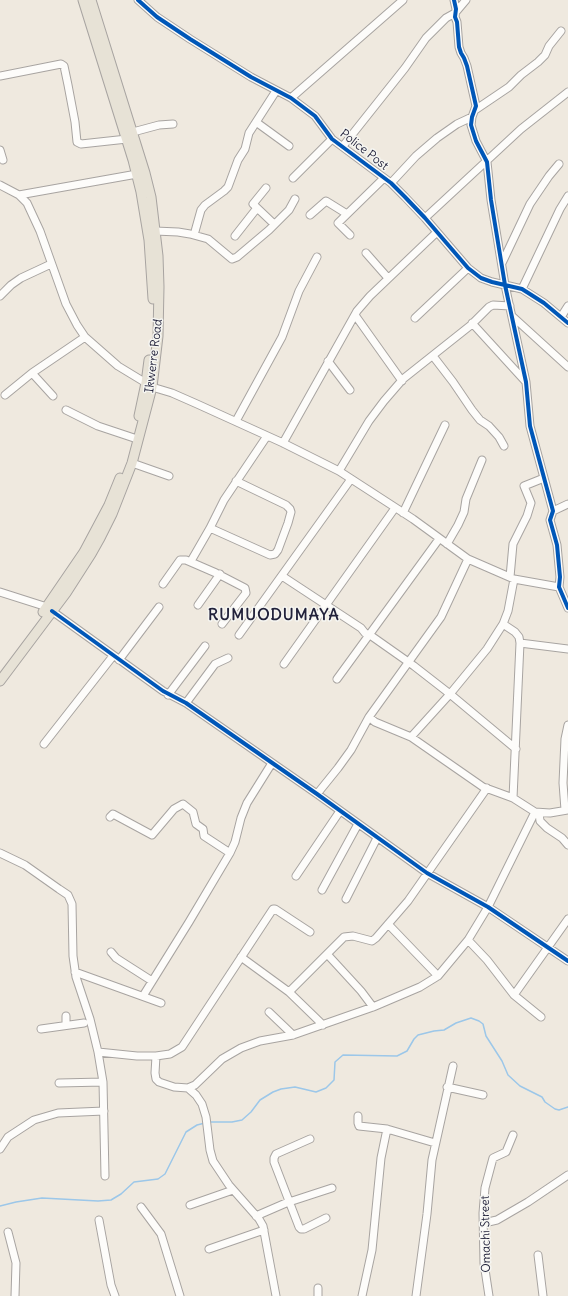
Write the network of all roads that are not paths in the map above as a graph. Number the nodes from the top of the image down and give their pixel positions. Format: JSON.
{"nodes":[{"id":1,"x":83,"y":0,"type":"edge"},
{"id":2,"x":91,"y":0,"type":"edge"},
{"id":3,"x":138,"y":0,"type":"edge"},
{"id":4,"x":403,"y":0,"type":"edge"},
{"id":5,"x":454,"y":0,"type":"edge"},
{"id":6,"x":466,"y":0,"type":"edge"},
{"id":7,"x":455,"y":13,"type":"junction"},
{"id":8,"x":561,"y":31,"type":"dead end"},
{"id":9,"x":0,"y":76,"type":"edge"},
{"id":10,"x":276,"y":91,"type":"junction"},
{"id":11,"x":568,"y":92,"type":"edge"},
{"id":12,"x":292,"y":98,"type":"junction"},
{"id":13,"x":475,"y":110,"type":"junction"},
{"id":14,"x":472,"y":117,"type":"junction"},
{"id":15,"x":256,"y":122,"type":"junction"},
{"id":16,"x":173,"y":124,"type":"dead end"},
{"id":17,"x":130,"y":136,"type":"junction"},
{"id":18,"x":332,"y":139,"type":"junction"},
{"id":19,"x":289,"y":146,"type":"dead end"},
{"id":20,"x":343,"y":146,"type":"junction"},
{"id":21,"x":0,"y":150,"type":"edge"},
{"id":22,"x":3,"y":160,"type":"dead end"},
{"id":23,"x":486,"y":162,"type":"junction"},
{"id":24,"x":559,"y":164,"type":"dead end"},
{"id":25,"x":137,"y":174,"type":"junction"},
{"id":26,"x":293,"y":178,"type":"dead end"},
{"id":27,"x":384,"y":178,"type":"junction"},
{"id":28,"x":391,"y":183,"type":"junction"},
{"id":29,"x":0,"y":185,"type":"edge"},
{"id":30,"x":266,"y":188,"type":"dead end"},
{"id":31,"x":19,"y":195,"type":"junction"},
{"id":32,"x":568,"y":196,"type":"edge"},
{"id":33,"x":296,"y":199,"type":"dead end"},
{"id":34,"x":257,"y":208,"type":"junction"},
{"id":35,"x":347,"y":214,"type":"junction"},
{"id":36,"x":310,"y":215,"type":"dead end"},
{"id":37,"x":425,"y":218,"type":"junction"},
{"id":38,"x":274,"y":224,"type":"junction"},
{"id":39,"x":155,"y":231,"type":"junction"},
{"id":40,"x":437,"y":232,"type":"junction"},
{"id":41,"x":194,"y":235,"type":"junction"},
{"id":42,"x":350,"y":235,"type":"dead end"},
{"id":43,"x":235,"y":236,"type":"dead end"},
{"id":44,"x":366,"y":253,"type":"dead end"},
{"id":45,"x":317,"y":257,"type":"dead end"},
{"id":46,"x":502,"y":263,"type":"junction"},
{"id":47,"x":51,"y":264,"type":"junction"},
{"id":48,"x":468,"y":268,"type":"junction"},
{"id":49,"x":388,"y":278,"type":"junction"},
{"id":50,"x":505,"y":285,"type":"junction"},
{"id":51,"x":522,"y":289,"type":"junction"},
{"id":52,"x":0,"y":296,"type":"edge"},
{"id":53,"x":510,"y":306,"type":"junction"},
{"id":54,"x":568,"y":306,"type":"edge"},
{"id":55,"x":355,"y":316,"type":"junction"},
{"id":56,"x":512,"y":316,"type":"junction"},
{"id":57,"x":561,"y":317,"type":"junction"},
{"id":58,"x":415,"y":318,"type":"dead end"},
{"id":59,"x":472,"y":323,"type":"junction"},
{"id":60,"x":568,"y":323,"type":"edge"},
{"id":61,"x":85,"y":337,"type":"junction"},
{"id":62,"x":433,"y":356,"type":"junction"},
{"id":63,"x":328,"y":361,"type":"junction"},
{"id":64,"x":568,"y":367,"type":"edge"},
{"id":65,"x":32,"y":373,"type":"junction"},
{"id":66,"x":402,"y":381,"type":"junction"},
{"id":67,"x":526,"y":382,"type":"junction"},
{"id":68,"x":149,"y":385,"type":"junction"},
{"id":69,"x":350,"y":390,"type":"dead end"},
{"id":70,"x":5,"y":395,"type":"dead end"},
{"id":71,"x":53,"y":396,"type":"dead end"},
{"id":72,"x":66,"y":410,"type":"dead end"},
{"id":73,"x":236,"y":421,"type":"junction"},
{"id":74,"x":445,"y":425,"type":"dead end"},
{"id":75,"x":267,"y":436,"type":"junction"},
{"id":76,"x":134,"y":438,"type":"junction"},
{"id":77,"x":283,"y":443,"type":"junction"},
{"id":78,"x":504,"y":446,"type":"dead end"},
{"id":79,"x":482,"y":460,"type":"dead end"},
{"id":80,"x":132,"y":463,"type":"junction"},
{"id":81,"x":339,"y":471,"type":"junction"},
{"id":82,"x":169,"y":476,"type":"dead end"},
{"id":83,"x":544,"y":478,"type":"junction"},
{"id":84,"x":351,"y":479,"type":"junction"},
{"id":85,"x":236,"y":481,"type":"junction"},
{"id":86,"x":568,"y":504,"type":"edge"},
{"id":87,"x":395,"y":508,"type":"junction"},
{"id":88,"x":553,"y":511,"type":"junction"},
{"id":89,"x":403,"y":513,"type":"junction"},
{"id":90,"x":210,"y":528,"type":"junction"},
{"id":91,"x":439,"y":539,"type":"junction"},
{"id":92,"x":447,"y":544,"type":"junction"},
{"id":93,"x":468,"y":559,"type":"junction"},
{"id":94,"x":190,"y":561,"type":"junction"},
{"id":95,"x":220,"y":574,"type":"junction"},
{"id":96,"x":282,"y":576,"type":"junction"},
{"id":97,"x":512,"y":578,"type":"junction"},
{"id":98,"x":163,"y":584,"type":"dead end"},
{"id":99,"x":559,"y":586,"type":"junction"},
{"id":100,"x":0,"y":592,"type":"edge"},
{"id":101,"x":198,"y":604,"type":"dead end"},
{"id":102,"x":326,"y":605,"type":"junction"},
{"id":103,"x":159,"y":607,"type":"dead end"},
{"id":104,"x":568,"y":608,"type":"edge"},
{"id":105,"x":50,"y":609,"type":"junction"},
{"id":106,"x":222,"y":624,"type":"dead end"},
{"id":107,"x":503,"y":624,"type":"junction"},
{"id":108,"x":239,"y":635,"type":"dead end"},
{"id":109,"x":370,"y":635,"type":"junction"},
{"id":110,"x":520,"y":643,"type":"junction"},
{"id":111,"x":204,"y":646,"type":"dead end"},
{"id":112,"x":568,"y":649,"type":"edge"},
{"id":113,"x":116,"y":658,"type":"junction"},
{"id":114,"x":228,"y":658,"type":"dead end"},
{"id":115,"x":409,"y":662,"type":"junction"},
{"id":116,"x":284,"y":664,"type":"dead end"},
{"id":117,"x":0,"y":671,"type":"edge"},
{"id":118,"x":337,"y":679,"type":"dead end"},
{"id":119,"x":0,"y":681,"type":"edge"},
{"id":120,"x":450,"y":694,"type":"junction"},
{"id":121,"x":168,"y":695,"type":"junction"},
{"id":122,"x":186,"y":703,"type":"junction"},
{"id":123,"x":368,"y":718,"type":"junction"},
{"id":124,"x":568,"y":725,"type":"edge"},
{"id":125,"x":411,"y":737,"type":"junction"},
{"id":126,"x":44,"y":744,"type":"dead end"},
{"id":127,"x":516,"y":749,"type":"junction"},
{"id":128,"x":272,"y":763,"type":"junction"},
{"id":129,"x":487,"y":788,"type":"junction"},
{"id":130,"x":317,"y":794,"type":"junction"},
{"id":131,"x":513,"y":798,"type":"junction"},
{"id":132,"x":567,"y":810,"type":"edge"},
{"id":133,"x":340,"y":811,"type":"junction"},
{"id":134,"x":537,"y":812,"type":"junction"},
{"id":135,"x":110,"y":816,"type":"dead end"},
{"id":136,"x":358,"y":824,"type":"junction"},
{"id":137,"x":377,"y":838,"type":"junction"},
{"id":138,"x":568,"y":845,"type":"edge"},
{"id":139,"x":0,"y":853,"type":"edge"},
{"id":140,"x":230,"y":853,"type":"junction"},
{"id":141,"x":427,"y":873,"type":"junction"},
{"id":142,"x":296,"y":876,"type":"dead end"},
{"id":143,"x":322,"y":890,"type":"dead end"},
{"id":144,"x":346,"y":900,"type":"dead end"},
{"id":145,"x":488,"y":907,"type":"junction"},
{"id":146,"x":568,"y":919,"type":"edge"},
{"id":147,"x":388,"y":924,"type":"junction"},
{"id":148,"x":310,"y":932,"type":"dead end"},
{"id":149,"x":468,"y":940,"type":"junction"},
{"id":150,"x":548,"y":948,"type":"junction"},
{"id":151,"x":111,"y":952,"type":"dead end"},
{"id":152,"x":327,"y":954,"type":"junction"},
{"id":153,"x":242,"y":957,"type":"junction"},
{"id":154,"x":568,"y":961,"type":"edge"},
{"id":155,"x":75,"y":972,"type":"junction"},
{"id":156,"x":438,"y":976,"type":"junction"},
{"id":157,"x":152,"y":981,"type":"junction"},
{"id":158,"x":289,"y":992,"type":"junction"},
{"id":159,"x":514,"y":995,"type":"junction"},
{"id":160,"x":142,"y":996,"type":"junction"},
{"id":161,"x":161,"y":1003,"type":"dead end"},
{"id":162,"x":373,"y":1007,"type":"junction"},
{"id":163,"x":269,"y":1012,"type":"dead end"},
{"id":164,"x":66,"y":1016,"type":"dead end"},
{"id":165,"x":541,"y":1017,"type":"dead end"},
{"id":166,"x":84,"y":1023,"type":"dead end"},
{"id":167,"x":66,"y":1025,"type":"junction"},
{"id":168,"x":323,"y":1025,"type":"junction"},
{"id":169,"x":41,"y":1029,"type":"dead end"},
{"id":170,"x":293,"y":1035,"type":"junction"},
{"id":171,"x":98,"y":1052,"type":"junction"},
{"id":172,"x":156,"y":1056,"type":"junction"},
{"id":173,"x":452,"y":1066,"type":"dead end"},
{"id":174,"x":103,"y":1082,"type":"junction"},
{"id":175,"x":59,"y":1083,"type":"dead end"},
{"id":176,"x":447,"y":1087,"type":"junction"},
{"id":177,"x":188,"y":1088,"type":"junction"},
{"id":178,"x":483,"y":1095,"type":"dead end"},
{"id":179,"x":104,"y":1111,"type":"junction"},
{"id":180,"x":358,"y":1116,"type":"dead end"},
{"id":181,"x":387,"y":1129,"type":"junction"},
{"id":182,"x":513,"y":1135,"type":"dead end"},
{"id":183,"x":310,"y":1139,"type":"dead end"},
{"id":184,"x":436,"y":1143,"type":"junction"},
{"id":185,"x":0,"y":1149,"type":"edge"},
{"id":186,"x":568,"y":1175,"type":"edge"},
{"id":187,"x":105,"y":1176,"type":"dead end"},
{"id":188,"x":332,"y":1188,"type":"dead end"},
{"id":189,"x":233,"y":1190,"type":"junction"},
{"id":190,"x":290,"y":1202,"type":"junction"},
{"id":191,"x":190,"y":1205,"type":"dead end"},
{"id":192,"x":141,"y":1207,"type":"dead end"},
{"id":193,"x":256,"y":1216,"type":"junction"},
{"id":194,"x":326,"y":1218,"type":"dead end"},
{"id":195,"x":99,"y":1220,"type":"dead end"},
{"id":196,"x":484,"y":1224,"type":"junction"},
{"id":197,"x":264,"y":1230,"type":"junction"},
{"id":198,"x":8,"y":1232,"type":"dead end"},
{"id":199,"x":209,"y":1249,"type":"dead end"},
{"id":200,"x":538,"y":1255,"type":"dead end"},
{"id":201,"x":318,"y":1288,"type":"dead end"},
{"id":202,"x":15,"y":1296,"type":"edge"},
{"id":203,"x":115,"y":1296,"type":"edge"},
{"id":204,"x":180,"y":1296,"type":"edge"},
{"id":205,"x":276,"y":1296,"type":"edge"},
{"id":206,"x":318,"y":1296,"type":"edge"},
{"id":207,"x":362,"y":1296,"type":"edge"},
{"id":208,"x":416,"y":1296,"type":"edge"},
{"id":209,"x":489,"y":1296,"type":"edge"},
{"id":210,"x":543,"y":1296,"type":"edge"}],
"edges":[{"from":1,"to":17,"type":"main road"},
{"from":2,"to":17,"type":"main road","name":"Ikwerre Road"},
{"from":3,"to":10,"type":"street","name":"Police Post"},
{"from":4,"to":12,"type":"street"},
{"from":5,"to":7,"type":"street"},
{"from":6,"to":7,"type":"street"},
{"from":7,"to":13,"type":"street"},
{"from":7,"to":20,"type":"street"},
{"from":8,"to":13,"type":"street"},
{"from":9,"to":17,"type":"street"},
{"from":10,"to":12,"type":"street","name":"Police Post"},
{"from":10,"to":15,"type":"street"},
{"from":11,"to":23,"type":"street"},
{"from":12,"to":18,"type":"street","name":"Police Post"},
{"from":13,"to":14,"type":"street"},
{"from":14,"to":23,"type":"street"},
{"from":14,"to":28,"type":"street"},
{"from":15,"to":19,"type":"street"},
{"from":15,"to":41,"type":"street"},
{"from":16,"to":17,"type":"street"},
{"from":17,"to":25,"type":"main road"},
{"from":17,"to":39,"type":"main road","name":"Ikwerre Road"},
{"from":18,"to":20,"type":"street","name":"Police Post"},
{"from":18,"to":26,"type":"street"},
{"from":20,"to":27,"type":"street","name":"Police Post"},
{"from":21,"to":22,"type":"street"},
{"from":23,"to":37,"type":"street"},
{"from":23,"to":46,"type":"street"},
{"from":24,"to":46,"type":"street"},
{"from":25,"to":31,"type":"street"},
{"from":25,"to":68,"type":"main road"},
{"from":27,"to":28,"type":"street","name":"Police Post"},
{"from":27,"to":35,"type":"street"},
{"from":28,"to":37,"type":"street","name":"Police Post"},
{"from":29,"to":31,"type":"street"},
{"from":30,"to":34,"type":"street"},
{"from":31,"to":47,"type":"street"},
{"from":32,"to":51,"type":"street"},
{"from":33,"to":38,"type":"street"},
{"from":34,"to":38,"type":"street"},
{"from":34,"to":43,"type":"street"},
{"from":35,"to":36,"type":"street"},
{"from":35,"to":42,"type":"street"},
{"from":37,"to":40,"type":"street","name":"Police Post"},
{"from":38,"to":41,"type":"street"},
{"from":39,"to":41,"type":"street"},
{"from":39,"to":68,"type":"main road","name":"Ikwerre Road"},
{"from":40,"to":48,"type":"street","name":"Police Post"},
{"from":40,"to":49,"type":"street"},
{"from":44,"to":49,"type":"street"},
{"from":45,"to":73,"type":"street"},
{"from":46,"to":50,"type":"street"},
{"from":47,"to":52,"type":"street"},
{"from":47,"to":61,"type":"street"},
{"from":48,"to":50,"type":"street","name":"Police Post"},
{"from":48,"to":58,"type":"street"},
{"from":49,"to":55,"type":"street"},
{"from":50,"to":51,"type":"street","name":"Police Post"},
{"from":50,"to":53,"type":"street"},
{"from":51,"to":57,"type":"street","name":"Police Post"},
{"from":53,"to":56,"type":"street"},
{"from":53,"to":59,"type":"street"},
{"from":54,"to":57,"type":"street"},
{"from":55,"to":63,"type":"street"},
{"from":55,"to":66,"type":"street"},
{"from":56,"to":64,"type":"street"},
{"from":56,"to":67,"type":"street"},
{"from":57,"to":60,"type":"street","name":"Police Post"},
{"from":59,"to":62,"type":"street"},
{"from":59,"to":67,"type":"street"},
{"from":61,"to":65,"type":"street"},
{"from":61,"to":68,"type":"street"},
{"from":62,"to":66,"type":"street"},
{"from":62,"to":78,"type":"street"},
{"from":63,"to":69,"type":"street"},
{"from":63,"to":77,"type":"street"},
{"from":65,"to":70,"type":"street"},
{"from":65,"to":71,"type":"street"},
{"from":66,"to":81,"type":"street"},
{"from":67,"to":83,"type":"street"},
{"from":68,"to":73,"type":"street"},
{"from":68,"to":76,"type":"main road"},
{"from":68,"to":80,"type":"main road","name":"Ikwerre Road"},
{"from":72,"to":76,"type":"street"},
{"from":73,"to":75,"type":"street"},
{"from":74,"to":89,"type":"street"},
{"from":75,"to":77,"type":"street"},
{"from":75,"to":85,"type":"street"},
{"from":76,"to":105,"type":"main road"},
{"from":77,"to":81,"type":"street"},
{"from":79,"to":92,"type":"street"},
{"from":80,"to":82,"type":"street"},
{"from":80,"to":105,"type":"main road","name":"Ikwerre Road"},
{"from":81,"to":84,"type":"street"},
{"from":83,"to":88,"type":"street"},
{"from":83,"to":97,"type":"street"},
{"from":84,"to":87,"type":"street"},
{"from":84,"to":96,"type":"street"},
{"from":85,"to":90,"type":"street"},
{"from":85,"to":90,"type":"street"},
{"from":86,"to":88,"type":"street"},
{"from":87,"to":89,"type":"street"},
{"from":87,"to":102,"type":"street"},
{"from":88,"to":99,"type":"street"},
{"from":89,"to":91,"type":"street"},
{"from":90,"to":94,"type":"street"},
{"from":91,"to":92,"type":"street"},
{"from":91,"to":109,"type":"street"},
{"from":92,"to":93,"type":"street"},
{"from":93,"to":97,"type":"street"},
{"from":93,"to":115,"type":"street"},
{"from":94,"to":95,"type":"street"},
{"from":94,"to":98,"type":"street"},
{"from":95,"to":101,"type":"street"},
{"from":95,"to":106,"type":"street"},
{"from":96,"to":102,"type":"street"},
{"from":96,"to":108,"type":"street"},
{"from":97,"to":99,"type":"street"},
{"from":97,"to":107,"type":"street"},
{"from":99,"to":104,"type":"street"},
{"from":100,"to":105,"type":"street"},
{"from":102,"to":109,"type":"street"},
{"from":102,"to":116,"type":"street"},
{"from":103,"to":113,"type":"street"},
{"from":105,"to":113,"type":"street"},
{"from":105,"to":117,"type":"main road"},
{"from":105,"to":119,"type":"main road","name":"Ikwerre Road"},
{"from":107,"to":110,"type":"street"},
{"from":107,"to":120,"type":"street"},
{"from":109,"to":115,"type":"street"},
{"from":109,"to":118,"type":"street"},
{"from":110,"to":112,"type":"street"},
{"from":110,"to":127,"type":"street"},
{"from":111,"to":121,"type":"street"},
{"from":113,"to":121,"type":"street"},
{"from":113,"to":126,"type":"street"},
{"from":114,"to":122,"type":"street"},
{"from":115,"to":120,"type":"street"},
{"from":115,"to":123,"type":"street"},
{"from":120,"to":125,"type":"street"},
{"from":120,"to":127,"type":"street"},
{"from":121,"to":122,"type":"street"},
{"from":122,"to":128,"type":"street"},
{"from":123,"to":125,"type":"street"},
{"from":123,"to":130,"type":"street"},
{"from":124,"to":132,"type":"street"},
{"from":125,"to":129,"type":"street"},
{"from":127,"to":131,"type":"street"},
{"from":128,"to":130,"type":"street"},
{"from":128,"to":140,"type":"street"},
{"from":129,"to":131,"type":"street"},
{"from":129,"to":141,"type":"street"},
{"from":130,"to":133,"type":"street"},
{"from":131,"to":134,"type":"street"},
{"from":132,"to":134,"type":"street"},
{"from":133,"to":136,"type":"street"},
{"from":133,"to":142,"type":"street"},
{"from":134,"to":138,"type":"street"},
{"from":134,"to":145,"type":"street"},
{"from":135,"to":140,"type":"street"},
{"from":136,"to":137,"type":"street"},
{"from":136,"to":143,"type":"street"},
{"from":137,"to":141,"type":"street"},
{"from":137,"to":144,"type":"street"},
{"from":139,"to":155,"type":"street"},
{"from":140,"to":157,"type":"street"},
{"from":141,"to":145,"type":"street"},
{"from":141,"to":147,"type":"street"},
{"from":145,"to":149,"type":"street"},
{"from":145,"to":150,"type":"street"},
{"from":146,"to":150,"type":"street"},
{"from":147,"to":152,"type":"street"},
{"from":147,"to":156,"type":"street"},
{"from":148,"to":153,"type":"street"},
{"from":149,"to":156,"type":"street"},
{"from":149,"to":159,"type":"street"},
{"from":150,"to":154,"type":"street"},
{"from":150,"to":159,"type":"street"},
{"from":151,"to":157,"type":"street"},
{"from":152,"to":158,"type":"street"},
{"from":152,"to":162,"type":"street"},
{"from":153,"to":158,"type":"street"},
{"from":153,"to":172,"type":"street"},
{"from":155,"to":160,"type":"street"},
{"from":155,"to":171,"type":"street"},
{"from":156,"to":162,"type":"street"},
{"from":157,"to":160,"type":"street"},
{"from":158,"to":168,"type":"street"},
{"from":159,"to":165,"type":"street"},
{"from":160,"to":161,"type":"street"},
{"from":162,"to":168,"type":"street"},
{"from":163,"to":170,"type":"street"},
{"from":164,"to":167,"type":"street"},
{"from":166,"to":167,"type":"street"},
{"from":167,"to":169,"type":"street"},
{"from":168,"to":170,"type":"street"},
{"from":170,"to":177,"type":"street"},
{"from":171,"to":172,"type":"street"},
{"from":171,"to":174,"type":"street"},
{"from":172,"to":177,"type":"street"},
{"from":173,"to":176,"type":"street"},
{"from":174,"to":175,"type":"street"},
{"from":174,"to":179,"type":"street"},
{"from":176,"to":178,"type":"street"},
{"from":176,"to":184,"type":"street"},
{"from":177,"to":189,"type":"street"},
{"from":179,"to":185,"type":"street"},
{"from":179,"to":187,"type":"street"},
{"from":180,"to":181,"type":"street"},
{"from":181,"to":184,"type":"street"},
{"from":181,"to":207,"type":"street"},
{"from":182,"to":196,"type":"street","name":"Omachi Street"},
{"from":183,"to":190,"type":"street"},
{"from":184,"to":208,"type":"street"},
{"from":186,"to":196,"type":"street"},
{"from":188,"to":190,"type":"street"},
{"from":189,"to":191,"type":"street"},
{"from":189,"to":193,"type":"street"},
{"from":190,"to":193,"type":"street"},
{"from":190,"to":194,"type":"street"},
{"from":192,"to":204,"type":"street"},
{"from":193,"to":197,"type":"street"},
{"from":195,"to":203,"type":"street"},
{"from":196,"to":209,"type":"street","name":"Omachi Street"},
{"from":197,"to":199,"type":"street"},
{"from":197,"to":205,"type":"street"},
{"from":198,"to":202,"type":"street"},
{"from":200,"to":210,"type":"street"},
{"from":201,"to":206,"type":"street"}]}
